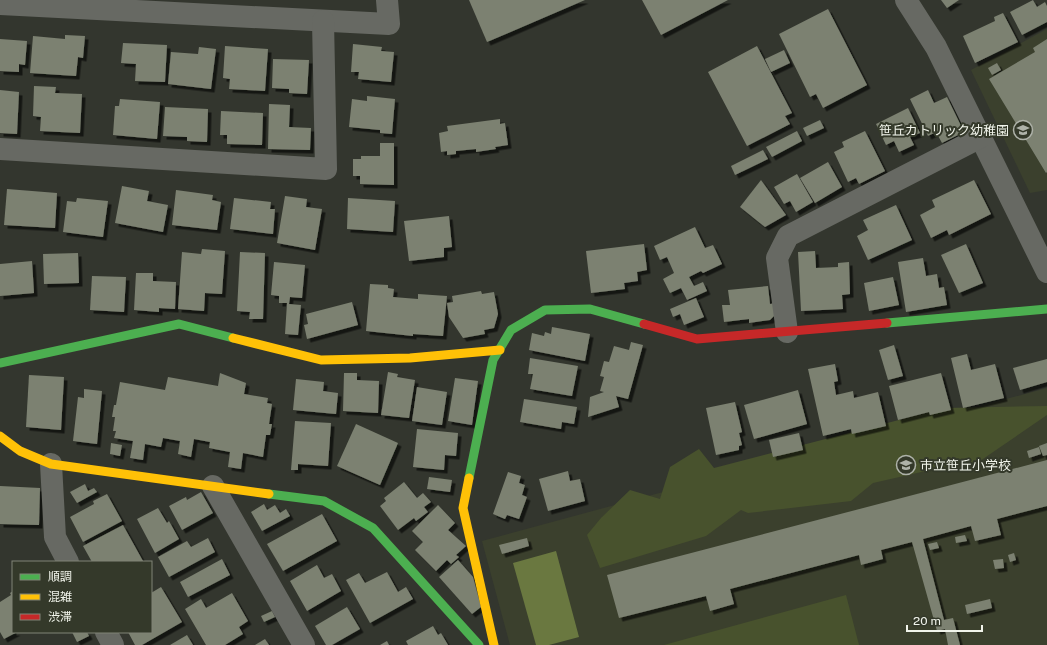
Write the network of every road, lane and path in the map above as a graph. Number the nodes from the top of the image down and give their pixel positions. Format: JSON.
{"nodes":[{"id":1,"x":387,"y":0,"type":"edge"},
{"id":2,"x":906,"y":0,"type":"edge"},
{"id":3,"x":36,"y":3,"type":"edge"},
{"id":4,"x":0,"y":4,"type":"edge"},
{"id":5,"x":323,"y":21,"type":"junction"},
{"id":6,"x":981,"y":137,"type":"junction"},
{"id":7,"x":0,"y":149,"type":"edge"},
{"id":8,"x":1047,"y":272,"type":"edge"},
{"id":9,"x":1047,"y":309,"type":"edge"},
{"id":10,"x":787,"y":332,"type":"junction"},
{"id":11,"x":500,"y":350,"type":"junction"},
{"id":12,"x":0,"y":364,"type":"edge"},
{"id":13,"x":0,"y":436,"type":"edge"},
{"id":14,"x":51,"y":464,"type":"junction"},
{"id":15,"x":213,"y":486,"type":"junction"},
{"id":16,"x":67,"y":561,"type":"edge"},
{"id":17,"x":107,"y":633,"type":"edge"},
{"id":18,"x":113,"y":645,"type":"edge"},
{"id":19,"x":304,"y":645,"type":"edge"},
{"id":20,"x":479,"y":645,"type":"edge"},
{"id":21,"x":494,"y":645,"type":"edge"}],
"edges":[{"from":1,"to":5,"type":"street"},
{"from":2,"to":6,"type":"street"},
{"from":3,"to":4,"type":"street"},
{"from":3,"to":5,"type":"street"},
{"from":5,"to":7,"type":"street"},
{"from":6,"to":8,"type":"street"},
{"from":6,"to":10,"type":"street"},
{"from":9,"to":10,"type":"street"},
{"from":10,"to":11,"type":"street"},
{"from":11,"to":12,"type":"street"},
{"from":11,"to":21,"type":"street"},
{"from":13,"to":14,"type":"street"},
{"from":14,"to":15,"type":"street"},
{"from":14,"to":16,"type":"street"},
{"from":15,"to":19,"type":"street"},
{"from":15,"to":20,"type":"street"},
{"from":17,"to":18,"type":"street"}]}
